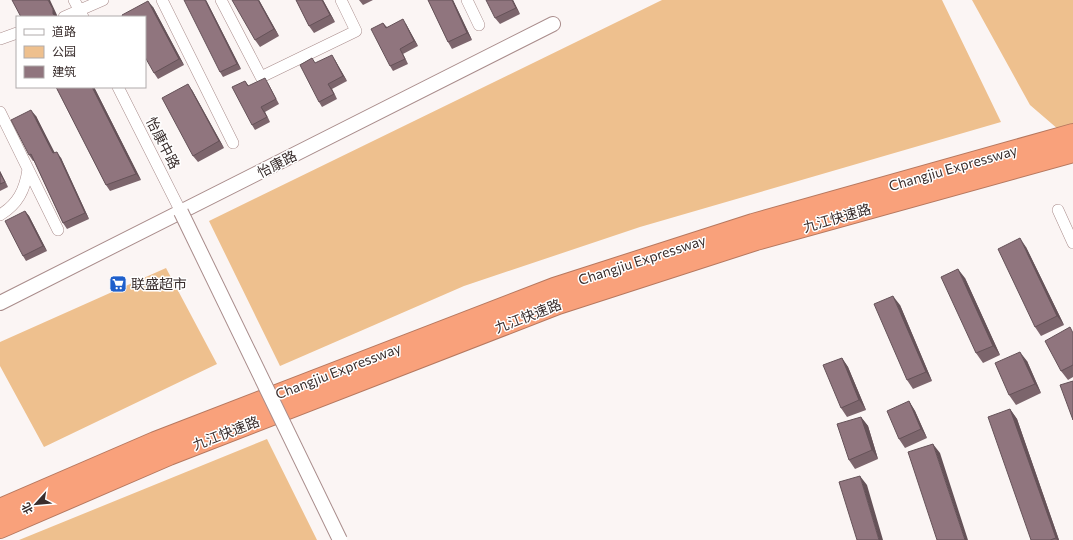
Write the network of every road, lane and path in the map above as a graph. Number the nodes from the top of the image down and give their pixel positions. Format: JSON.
{"nodes":[{"id":1,"x":74,"y":0,"type":"edge"},
{"id":2,"x":103,"y":0,"type":"edge"},
{"id":3,"x":162,"y":0,"type":"edge"},
{"id":4,"x":221,"y":0,"type":"edge"},
{"id":5,"x":341,"y":0,"type":"edge"},
{"id":6,"x":466,"y":0,"type":"edge"},
{"id":7,"x":82,"y":14,"type":"edge"},
{"id":8,"x":70,"y":16,"type":"edge"},
{"id":9,"x":553,"y":24,"type":"dead end"},
{"id":10,"x":479,"y":25,"type":"dead end"},
{"id":11,"x":16,"y":33,"type":"edge"},
{"id":12,"x":0,"y":39,"type":"edge"},
{"id":13,"x":119,"y":88,"type":"edge"},
{"id":14,"x":0,"y":112,"type":"edge"},
{"id":15,"x":1073,"y":134,"type":"edge"},
{"id":16,"x":233,"y":144,"type":"dead end"},
{"id":17,"x":1073,"y":152,"type":"edge"},
{"id":18,"x":28,"y":169,"type":"junction"},
{"id":19,"x":1058,"y":210,"type":"dead end"},
{"id":20,"x":181,"y":212,"type":"junction"},
{"id":21,"x":0,"y":215,"type":"edge"},
{"id":22,"x":58,"y":230,"type":"dead end"},
{"id":23,"x":1073,"y":242,"type":"edge"},
{"id":24,"x":0,"y":303,"type":"edge"},
{"id":25,"x":0,"y":509,"type":"edge"},
{"id":26,"x":0,"y":528,"type":"edge"},
{"id":27,"x":340,"y":540,"type":"edge"}],
"edges":[{"from":1,"to":7,"type":"street"},
{"from":2,"to":7,"type":"street"},
{"from":3,"to":16,"type":"street"},
{"from":4,"to":5,"type":"street"},
{"from":6,"to":10,"type":"street"},
{"from":7,"to":8,"type":"street"},
{"from":9,"to":20,"type":"street","name":"怡康路"},
{"from":11,"to":12,"type":"street"},
{"from":13,"to":20,"type":"street","name":"怡康中路"},
{"from":14,"to":18,"type":"street"},
{"from":15,"to":25,"type":"highway","name":"Changjiu Expressway"},
{"from":17,"to":26,"type":"highway","name":"九江快速路"},
{"from":18,"to":21,"type":"street"},
{"from":18,"to":22,"type":"street"},
{"from":19,"to":23,"type":"street"},
{"from":20,"to":24,"type":"street","name":"怡康路"},
{"from":20,"to":27,"type":"street","bridge":true}]}
